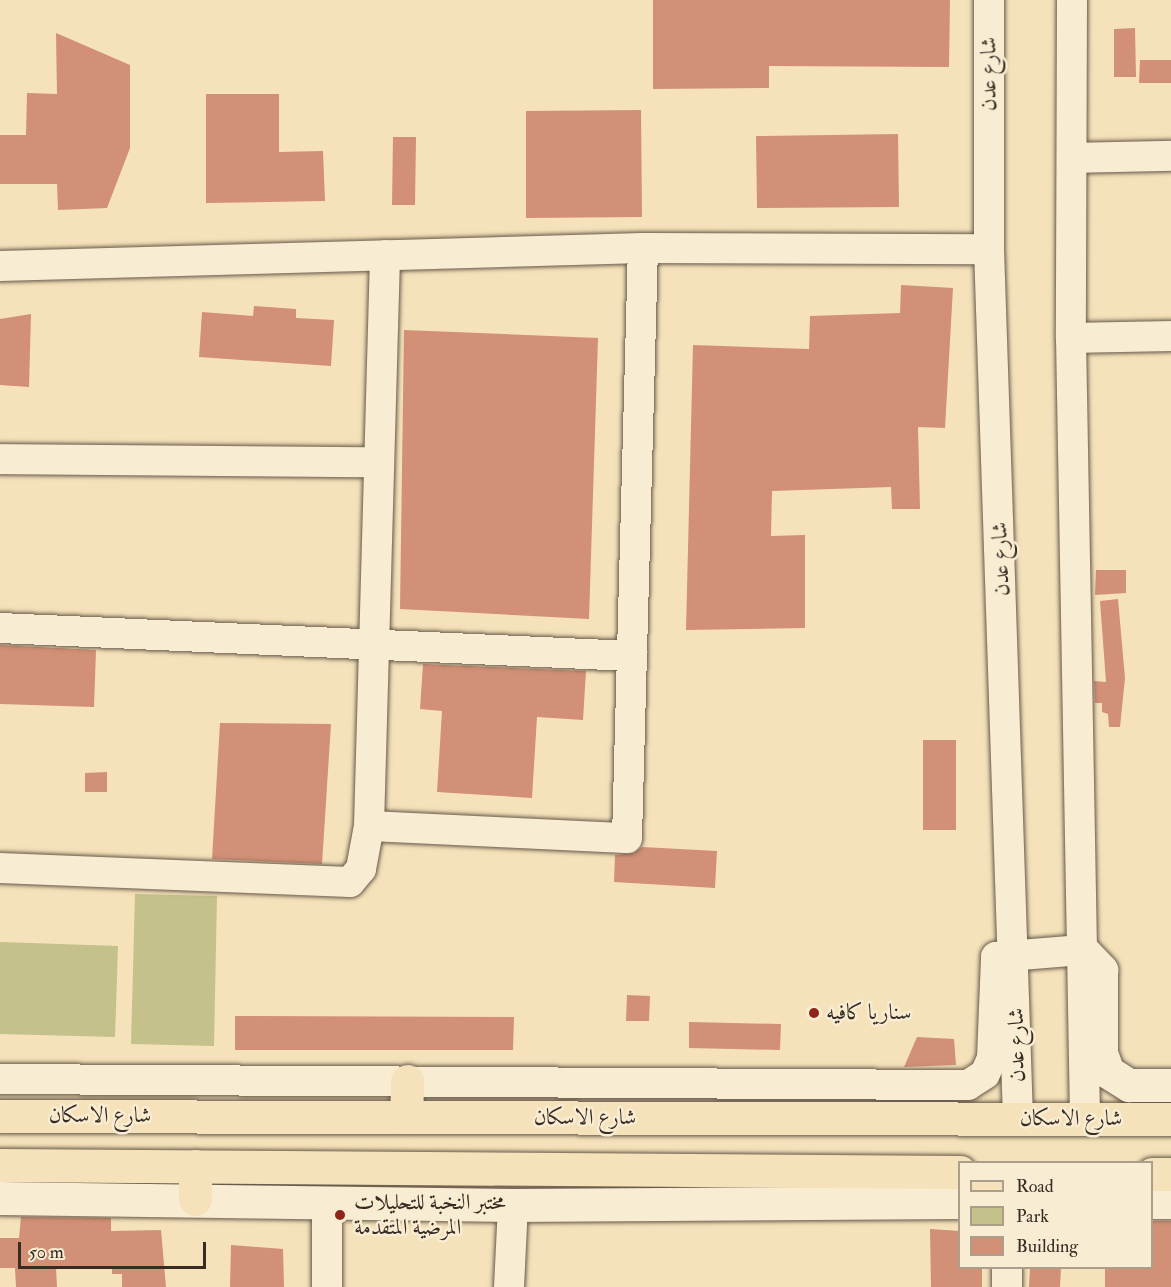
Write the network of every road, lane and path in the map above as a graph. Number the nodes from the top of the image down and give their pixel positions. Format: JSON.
{"nodes":[{"id":1,"x":989,"y":0,"type":"edge"},
{"id":2,"x":1072,"y":0,"type":"edge"},
{"id":3,"x":1171,"y":156,"type":"edge"},
{"id":4,"x":1072,"y":158,"type":"junction"},
{"id":5,"x":644,"y":248,"type":"junction"},
{"id":6,"x":989,"y":249,"type":"junction"},
{"id":7,"x":385,"y":255,"type":"junction"},
{"id":8,"x":0,"y":266,"type":"edge"},
{"id":9,"x":1171,"y":336,"type":"edge"},
{"id":10,"x":1071,"y":338,"type":"junction"},
{"id":11,"x":0,"y":459,"type":"edge"},
{"id":12,"x":379,"y":462,"type":"junction"},
{"id":13,"x":0,"y":628,"type":"edge"},
{"id":14,"x":374,"y":641,"type":"junction"},
{"id":15,"x":632,"y":656,"type":"junction"},
{"id":16,"x":369,"y":826,"type":"junction"},
{"id":17,"x":0,"y":868,"type":"edge"},
{"id":18,"x":1082,"y":951,"type":"junction"},
{"id":19,"x":1015,"y":953,"type":"junction"},
{"id":20,"x":0,"y":1079,"type":"edge"},
{"id":21,"x":407,"y":1081,"type":"junction"},
{"id":22,"x":1171,"y":1085,"type":"edge"},
{"id":23,"x":0,"y":1116,"type":"edge"},
{"id":24,"x":406,"y":1117,"type":"junction"},
{"id":25,"x":1018,"y":1119,"type":"junction"},
{"id":26,"x":1085,"y":1119,"type":"junction"},
{"id":27,"x":1171,"y":1119,"type":"edge"},
{"id":28,"x":0,"y":1165,"type":"edge"},
{"id":29,"x":195,"y":1166,"type":"junction"},
{"id":30,"x":958,"y":1172,"type":"edge"},
{"id":31,"x":1153,"y":1174,"type":"edge"},
{"id":32,"x":1171,"y":1174,"type":"edge"},
{"id":33,"x":0,"y":1198,"type":"edge"},
{"id":34,"x":195,"y":1199,"type":"junction"},
{"id":35,"x":327,"y":1202,"type":"junction"},
{"id":36,"x":958,"y":1202,"type":"edge"},
{"id":37,"x":1153,"y":1202,"type":"edge"},
{"id":38,"x":1171,"y":1202,"type":"edge"},
{"id":39,"x":513,"y":1205,"type":"junction"},
{"id":40,"x":1008,"y":1269,"type":"edge"},
{"id":41,"x":327,"y":1287,"type":"edge"},
{"id":42,"x":509,"y":1287,"type":"edge"},
{"id":43,"x":1007,"y":1287,"type":"edge"}],
"edges":[{"from":1,"to":6,"type":"street","name":"شارع عدن"},
{"from":2,"to":4,"type":"street"},
{"from":3,"to":4,"type":"street"},
{"from":4,"to":10,"type":"street"},
{"from":5,"to":6,"type":"street"},
{"from":5,"to":7,"type":"street"},
{"from":5,"to":15,"type":"street"},
{"from":6,"to":19,"type":"street","name":"شارع عدن"},
{"from":7,"to":8,"type":"street"},
{"from":7,"to":12,"type":"street"},
{"from":9,"to":10,"type":"street"},
{"from":10,"to":18,"type":"street"},
{"from":11,"to":12,"type":"street"},
{"from":12,"to":14,"type":"street"},
{"from":13,"to":14,"type":"street"},
{"from":14,"to":15,"type":"street"},
{"from":14,"to":16,"type":"street"},
{"from":15,"to":16,"type":"street"},
{"from":16,"to":17,"type":"street"},
{"from":18,"to":19,"type":"street"},
{"from":18,"to":22,"type":"street"},
{"from":18,"to":26,"type":"street"},
{"from":19,"to":21,"type":"street"},
{"from":19,"to":25,"type":"street","name":"شارع عدن"},
{"from":20,"to":21,"type":"street"},
{"from":21,"to":24,"type":"main road"},
{"from":23,"to":24,"type":"main road","name":"شارع الاسكان"},
{"from":24,"to":25,"type":"main road","name":"شارع الاسكان"},
{"from":25,"to":26,"type":"main road","name":"شارع الاسكان"},
{"from":26,"to":27,"type":"main road","name":"شارع الاسكان"},
{"from":28,"to":29,"type":"main road"},
{"from":29,"to":30,"type":"main road"},
{"from":29,"to":34,"type":"main road"},
{"from":31,"to":32,"type":"main road"},
{"from":33,"to":34,"type":"street"},
{"from":34,"to":35,"type":"street"},
{"from":35,"to":39,"type":"street"},
{"from":35,"to":41,"type":"street"},
{"from":36,"to":39,"type":"street"},
{"from":37,"to":38,"type":"street"},
{"from":39,"to":42,"type":"street"},
{"from":40,"to":43,"type":"street"}]}
